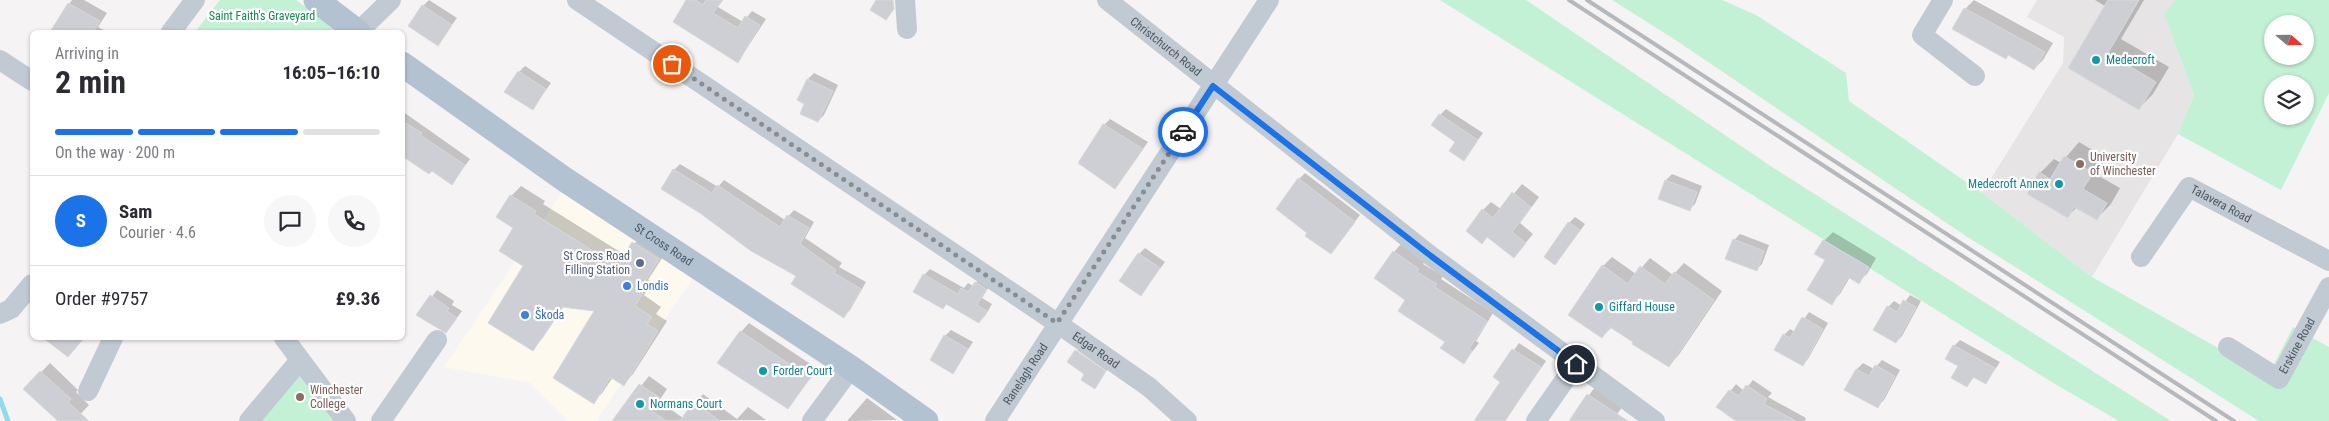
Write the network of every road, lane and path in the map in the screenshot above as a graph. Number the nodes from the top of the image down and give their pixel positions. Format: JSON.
{"nodes":[{"id":1,"x":195,"y":0,"type":"edge"},
{"id":2,"x":316,"y":0,"type":"edge"},
{"id":3,"x":392,"y":0,"type":"edge"},
{"id":4,"x":577,"y":0,"type":"edge"},
{"id":5,"x":905,"y":0,"type":"edge"},
{"id":6,"x":1107,"y":0,"type":"edge"},
{"id":7,"x":1269,"y":0,"type":"edge"},
{"id":8,"x":1943,"y":0,"type":"edge"},
{"id":9,"x":907,"y":29,"type":"dead end"},
{"id":10,"x":172,"y":30,"type":"edge"},
{"id":11,"x":355,"y":30,"type":"edge"},
{"id":12,"x":360,"y":30,"type":"edge"},
{"id":13,"x":0,"y":60,"type":"edge"},
{"id":14,"x":405,"y":66,"type":"edge"},
{"id":15,"x":1975,"y":76,"type":"dead end"},
{"id":16,"x":30,"y":80,"type":"edge"},
{"id":17,"x":1213,"y":86,"type":"junction"},
{"id":18,"x":2141,"y":257,"type":"dead end"},
{"id":19,"x":2329,"y":261,"type":"edge"},
{"id":20,"x":30,"y":286,"type":"edge"},
{"id":21,"x":2329,"y":287,"type":"edge"},
{"id":22,"x":0,"y":314,"type":"edge"},
{"id":23,"x":1057,"y":323,"type":"junction"},
{"id":24,"x":112,"y":340,"type":"edge"},
{"id":25,"x":285,"y":340,"type":"edge"},
{"id":26,"x":437,"y":340,"type":"dead end"},
{"id":27,"x":2228,"y":347,"type":"dead end"},
{"id":28,"x":300,"y":360,"type":"junction"},
{"id":29,"x":1576,"y":364,"type":"junction"},
{"id":30,"x":851,"y":368,"type":"junction"},
{"id":31,"x":88,"y":392,"type":"dead end"},
{"id":32,"x":249,"y":421,"type":"edge"},
{"id":33,"x":346,"y":421,"type":"edge"},
{"id":34,"x":381,"y":421,"type":"edge"},
{"id":35,"x":812,"y":421,"type":"edge"},
{"id":36,"x":926,"y":421,"type":"edge"},
{"id":37,"x":995,"y":421,"type":"edge"},
{"id":38,"x":1187,"y":421,"type":"edge"},
{"id":39,"x":1536,"y":421,"type":"edge"},
{"id":40,"x":1655,"y":421,"type":"edge"}],
"edges":[{"from":1,"to":10,"type":"street"},
{"from":2,"to":11,"type":"main road"},
{"from":3,"to":12,"type":"street"},
{"from":4,"to":23,"type":"street","name":"Edgar Road"},
{"from":5,"to":9,"type":"street"},
{"from":6,"to":17,"type":"street","name":"Christchurch Road"},
{"from":7,"to":17,"type":"street","name":"Ranelagh Road"},
{"from":8,"to":15,"type":"street"},
{"from":13,"to":16,"type":"street"},
{"from":14,"to":30,"type":"main road","name":"St Cross Road"},
{"from":17,"to":23,"type":"street","name":"Ranelagh Road"},
{"from":17,"to":29,"type":"street","name":"Christchurch Road"},
{"from":18,"to":19,"type":"street","name":"Talavera Road"},
{"from":20,"to":22,"type":"street"},
{"from":21,"to":27,"type":"street","name":"Erskine Road"},
{"from":23,"to":37,"type":"street","name":"Ranelagh Road"},
{"from":23,"to":38,"type":"street","name":"Edgar Road"},
{"from":24,"to":31,"type":"street"},
{"from":25,"to":28,"type":"street"},
{"from":26,"to":34,"type":"street"},
{"from":28,"to":32,"type":"street"},
{"from":28,"to":33,"type":"street"},
{"from":29,"to":39,"type":"street"},
{"from":29,"to":40,"type":"street","name":"Christchurch Road"},
{"from":30,"to":35,"type":"street"},
{"from":30,"to":36,"type":"main road","name":"St Cross Road"}]}
